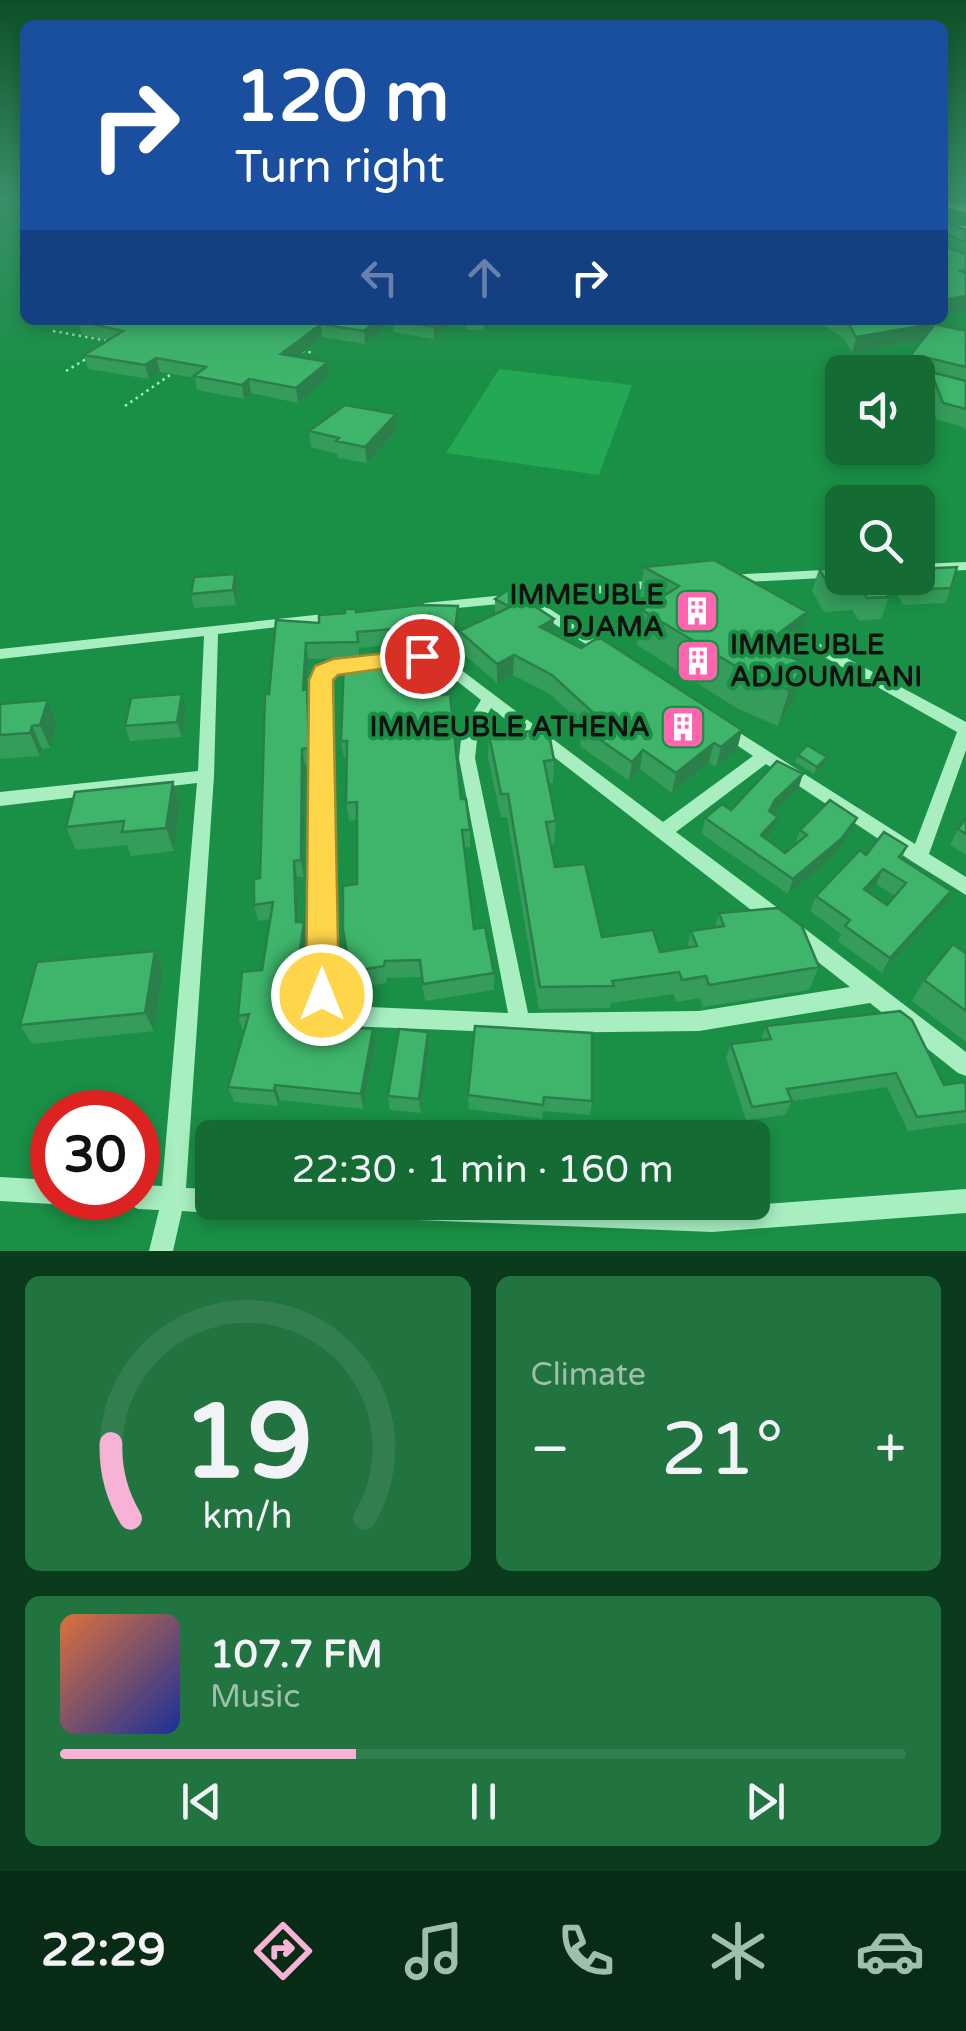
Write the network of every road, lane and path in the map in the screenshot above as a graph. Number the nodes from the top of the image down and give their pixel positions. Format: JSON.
{"nodes":[{"id":1,"x":934,"y":325,"type":"edge"},
{"id":2,"x":53,"y":331,"type":"dead end"},
{"id":3,"x":966,"y":337,"type":"edge"},
{"id":4,"x":297,"y":350,"type":"edge"},
{"id":5,"x":315,"y":354,"type":"dead end"},
{"id":6,"x":182,"y":367,"type":"edge"},
{"id":7,"x":66,"y":371,"type":"dead end"},
{"id":8,"x":935,"y":384,"type":"edge"},
{"id":9,"x":966,"y":392,"type":"edge"},
{"id":10,"x":125,"y":406,"type":"dead end"},
{"id":11,"x":966,"y":566,"type":"edge"},
{"id":12,"x":935,"y":567,"type":"edge"},
{"id":13,"x":825,"y":575,"type":"edge"},
{"id":14,"x":665,"y":584,"type":"edge"},
{"id":15,"x":521,"y":596,"type":"junction"},
{"id":16,"x":735,"y":600,"type":"edge"},
{"id":17,"x":405,"y":609,"type":"edge"},
{"id":18,"x":347,"y":616,"type":"edge"},
{"id":19,"x":768,"y":618,"type":"edge"},
{"id":20,"x":211,"y":631,"type":"junction"},
{"id":21,"x":0,"y":654,"type":"edge"},
{"id":22,"x":404,"y":659,"type":"edge"},
{"id":23,"x":618,"y":660,"type":"edge"},
{"id":24,"x":369,"y":663,"type":"edge"},
{"id":25,"x":488,"y":700,"type":"junction"},
{"id":26,"x":716,"y":724,"type":"edge"},
{"id":27,"x":966,"y":729,"type":"edge"},
{"id":28,"x":764,"y":756,"type":"junction"},
{"id":29,"x":206,"y":776,"type":"junction"},
{"id":30,"x":0,"y":799,"type":"edge"},
{"id":31,"x":664,"y":830,"type":"junction"},
{"id":32,"x":919,"y":857,"type":"junction"},
{"id":33,"x":966,"y":888,"type":"edge"},
{"id":34,"x":872,"y":992,"type":"junction"},
{"id":35,"x":520,"y":1023,"type":"junction"},
{"id":36,"x":966,"y":1065,"type":"edge"},
{"id":37,"x":0,"y":1189,"type":"edge"},
{"id":38,"x":30,"y":1191,"type":"edge"},
{"id":39,"x":160,"y":1198,"type":"edge"},
{"id":40,"x":172,"y":1199,"type":"junction"},
{"id":41,"x":195,"y":1200,"type":"edge"},
{"id":42,"x":966,"y":1201,"type":"edge"},
{"id":43,"x":770,"y":1216,"type":"edge"},
{"id":44,"x":161,"y":1251,"type":"edge"}],
"edges":[{"from":1,"to":3,"type":"street"},
{"from":2,"to":7,"type":"path"},
{"from":4,"to":5,"type":"path"},
{"from":6,"to":10,"type":"path"},
{"from":8,"to":9,"type":"street"},
{"from":11,"to":12,"type":"street"},
{"from":13,"to":16,"type":"street"},
{"from":14,"to":15,"type":"street"},
{"from":15,"to":17,"type":"street"},
{"from":15,"to":23,"type":"street"},
{"from":18,"to":20,"type":"street"},
{"from":19,"to":27,"type":"street"},
{"from":20,"to":21,"type":"street"},
{"from":20,"to":29,"type":"street"},
{"from":22,"to":25,"type":"street"},
{"from":24,"to":35,"type":"street"},
{"from":25,"to":31,"type":"street"},
{"from":25,"to":35,"type":"street"},
{"from":26,"to":28,"type":"street"},
{"from":27,"to":32,"type":"street"},
{"from":28,"to":31,"type":"street"},
{"from":28,"to":32,"type":"street"},
{"from":29,"to":30,"type":"street"},
{"from":29,"to":40,"type":"street"},
{"from":31,"to":34,"type":"street"},
{"from":32,"to":33,"type":"street"},
{"from":34,"to":35,"type":"street"},
{"from":34,"to":36,"type":"street"},
{"from":37,"to":38,"type":"street"},
{"from":39,"to":40,"type":"street"},
{"from":40,"to":41,"type":"street"},
{"from":40,"to":44,"type":"street"},
{"from":42,"to":43,"type":"street"}]}
